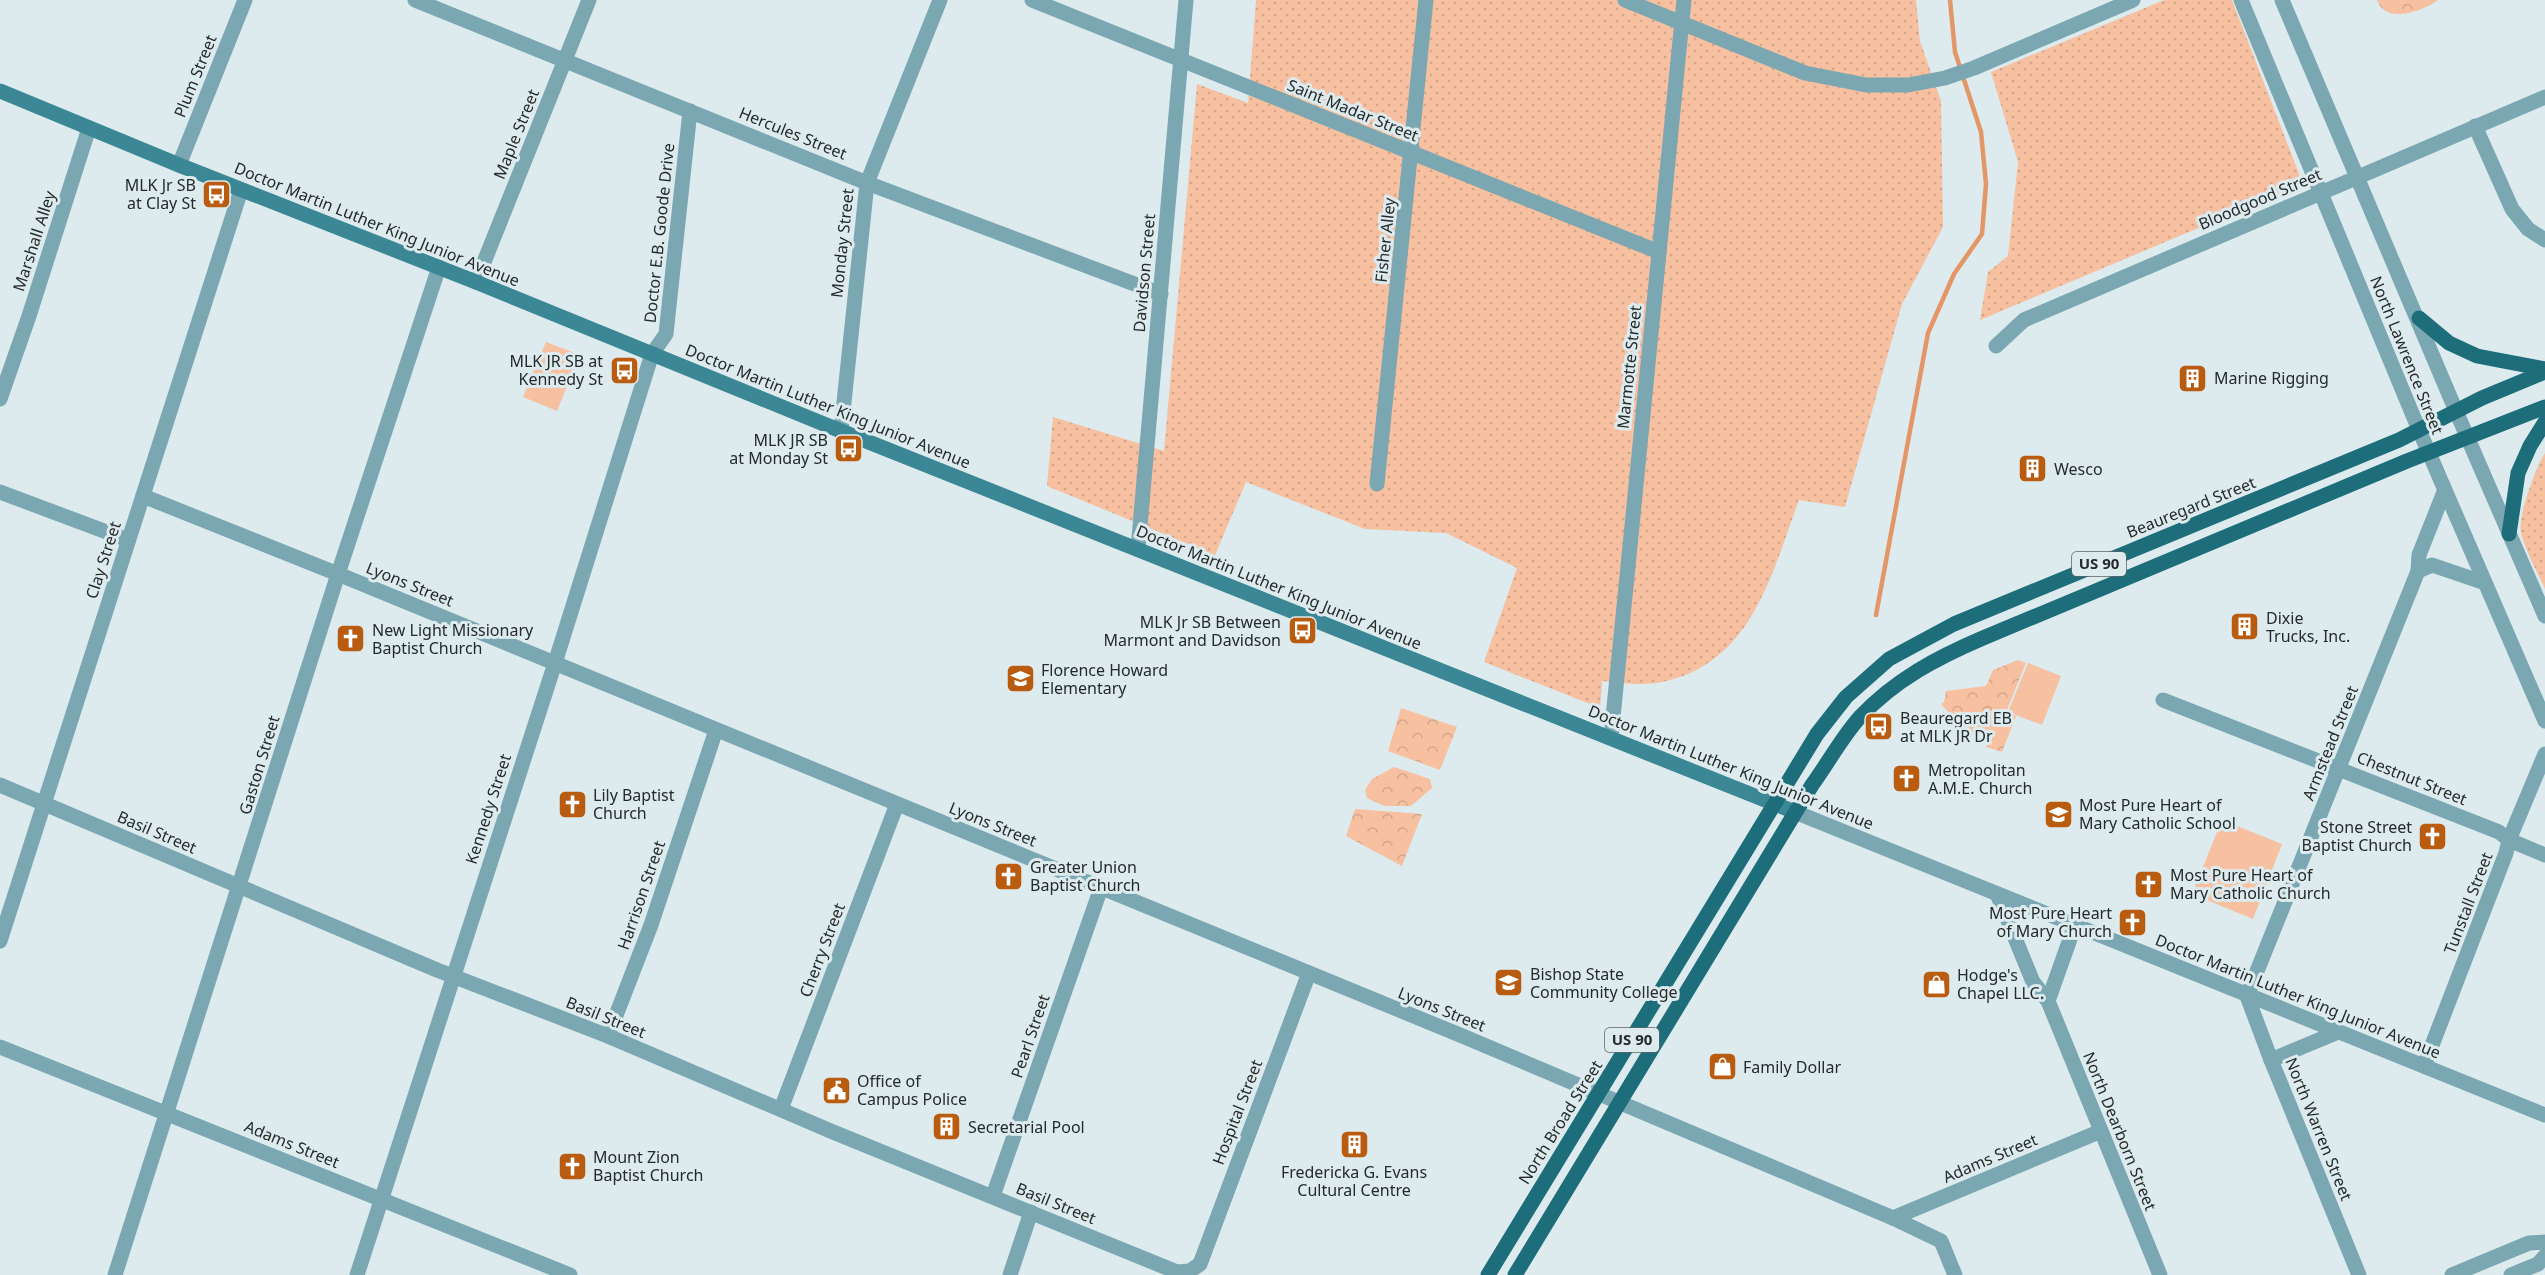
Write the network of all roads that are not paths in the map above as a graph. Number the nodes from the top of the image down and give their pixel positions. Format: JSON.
{"nodes":[{"id":1,"x":245,"y":0,"type":"edge"},
{"id":2,"x":415,"y":0,"type":"edge"},
{"id":3,"x":590,"y":0,"type":"edge"},
{"id":4,"x":940,"y":0,"type":"edge"},
{"id":5,"x":1032,"y":0,"type":"edge"},
{"id":6,"x":1186,"y":0,"type":"edge"},
{"id":7,"x":1426,"y":0,"type":"edge"},
{"id":8,"x":1625,"y":0,"type":"edge"},
{"id":9,"x":1684,"y":0,"type":"edge"},
{"id":10,"x":2133,"y":0,"type":"edge"},
{"id":11,"x":2241,"y":0,"type":"edge"},
{"id":12,"x":2282,"y":0,"type":"edge"},
{"id":13,"x":1682,"y":24,"type":"junction"},
{"id":14,"x":1181,"y":60,"type":"junction"},
{"id":15,"x":565,"y":61,"type":"junction"},
{"id":16,"x":0,"y":91,"type":"edge"},
{"id":17,"x":2545,"y":97,"type":"edge"},
{"id":18,"x":690,"y":111,"type":"junction"},
{"id":19,"x":2475,"y":126,"type":"junction"},
{"id":20,"x":89,"y":129,"type":"junction"},
{"id":21,"x":1412,"y":153,"type":"junction"},
{"id":22,"x":179,"y":165,"type":"junction"},
{"id":23,"x":2355,"y":178,"type":"junction"},
{"id":24,"x":867,"y":183,"type":"junction"},
{"id":25,"x":241,"y":190,"type":"junction"},
{"id":26,"x":2320,"y":193,"type":"junction"},
{"id":27,"x":2545,"y":240,"type":"edge"},
{"id":28,"x":1659,"y":252,"type":"junction"},
{"id":29,"x":439,"y":267,"type":"junction"},
{"id":30,"x":476,"y":282,"type":"junction"},
{"id":31,"x":1161,"y":294,"type":"junction"},
{"id":32,"x":2419,"y":318,"type":"junction"},
{"id":33,"x":1996,"y":346,"type":"dead end"},
{"id":34,"x":652,"y":354,"type":"junction"},
{"id":35,"x":2545,"y":370,"type":"edge"},
{"id":36,"x":0,"y":399,"type":"edge"},
{"id":37,"x":2545,"y":407,"type":"edge"},
{"id":38,"x":2456,"y":411,"type":"junction"},
{"id":39,"x":2545,"y":422,"type":"edge"},
{"id":40,"x":2419,"y":430,"type":"junction"},
{"id":41,"x":841,"y":431,"type":"junction"},
{"id":42,"x":2468,"y":438,"type":"junction"},
{"id":43,"x":2428,"y":453,"type":"junction"},
{"id":44,"x":1377,"y":484,"type":"dead end"},
{"id":45,"x":0,"y":492,"type":"edge"},
{"id":46,"x":2444,"y":492,"type":"junction"},
{"id":47,"x":142,"y":496,"type":"junction"},
{"id":48,"x":2509,"y":534,"type":"junction"},
{"id":49,"x":128,"y":540,"type":"junction"},
{"id":50,"x":1138,"y":549,"type":"junction"},
{"id":51,"x":2418,"y":571,"type":"junction"},
{"id":52,"x":338,"y":574,"type":"junction"},
{"id":53,"x":2485,"y":583,"type":"junction"},
{"id":54,"x":2545,"y":616,"type":"edge"},
{"id":55,"x":555,"y":663,"type":"junction"},
{"id":56,"x":2163,"y":700,"type":"dead end"},
{"id":57,"x":2545,"y":721,"type":"edge"},
{"id":58,"x":716,"y":730,"type":"junction"},
{"id":59,"x":1611,"y":738,"type":"junction"},
{"id":60,"x":2545,"y":754,"type":"edge"},
{"id":61,"x":2339,"y":768,"type":"junction"},
{"id":62,"x":0,"y":785,"type":"edge"},
{"id":63,"x":44,"y":804,"type":"junction"},
{"id":64,"x":897,"y":804,"type":"junction"},
{"id":65,"x":1774,"y":804,"type":"junction"},
{"id":66,"x":1795,"y":812,"type":"junction"},
{"id":67,"x":2509,"y":840,"type":"junction"},
{"id":68,"x":2545,"y":855,"type":"edge"},
{"id":69,"x":239,"y":886,"type":"junction"},
{"id":70,"x":1101,"y":888,"type":"junction"},
{"id":71,"x":1997,"y":894,"type":"junction"},
{"id":72,"x":2075,"y":925,"type":"junction"},
{"id":73,"x":0,"y":941,"type":"edge"},
{"id":74,"x":1309,"y":973,"type":"junction"},
{"id":75,"x":453,"y":977,"type":"junction"},
{"id":76,"x":2247,"y":996,"type":"junction"},
{"id":77,"x":2048,"y":1001,"type":"junction"},
{"id":78,"x":2338,"y":1032,"type":"junction"},
{"id":79,"x":608,"y":1036,"type":"junction"},
{"id":80,"x":0,"y":1047,"type":"edge"},
{"id":81,"x":2271,"y":1060,"type":"junction"},
{"id":82,"x":2424,"y":1066,"type":"junction"},
{"id":83,"x":1599,"y":1092,"type":"junction"},
{"id":84,"x":1621,"y":1101,"type":"junction"},
{"id":85,"x":781,"y":1109,"type":"junction"},
{"id":86,"x":167,"y":1114,"type":"junction"},
{"id":87,"x":2545,"y":1115,"type":"edge"},
{"id":88,"x":2101,"y":1131,"type":"junction"},
{"id":89,"x":993,"y":1196,"type":"junction"},
{"id":90,"x":381,"y":1199,"type":"junction"},
{"id":91,"x":1031,"y":1212,"type":"junction"},
{"id":92,"x":1893,"y":1218,"type":"junction"},
{"id":93,"x":2545,"y":1242,"type":"edge"},
{"id":94,"x":2545,"y":1256,"type":"edge"},
{"id":95,"x":1200,"y":1264,"type":"joint"},
{"id":96,"x":115,"y":1275,"type":"edge"},
{"id":97,"x":357,"y":1275,"type":"edge"},
{"id":98,"x":570,"y":1275,"type":"edge"},
{"id":99,"x":1010,"y":1275,"type":"edge"},
{"id":100,"x":1488,"y":1275,"type":"edge"},
{"id":101,"x":1515,"y":1275,"type":"edge"},
{"id":102,"x":1955,"y":1275,"type":"edge"},
{"id":103,"x":2160,"y":1275,"type":"edge"},
{"id":104,"x":2360,"y":1275,"type":"edge"},
{"id":105,"x":2452,"y":1275,"type":"edge"},
{"id":106,"x":2511,"y":1275,"type":"edge"}],
"edges":[{"from":1,"to":22,"type":"street","name":"Plum Street"},
{"from":2,"to":15,"type":"street","name":"Hercules Street"},
{"from":3,"to":15,"type":"street","name":"Maple Street"},
{"from":4,"to":24,"type":"street","name":"Monday Street"},
{"from":5,"to":14,"type":"street","name":"Saint Madar Street"},
{"from":6,"to":14,"type":"street","name":"Davidson Street"},
{"from":7,"to":21,"type":"street","name":"Fisher Alley"},
{"from":8,"to":13,"type":"street"},
{"from":9,"to":13,"type":"street","name":"Marmotte Street"},
{"from":10,"to":13,"type":"street"},
{"from":11,"to":26,"type":"street","name":"North Lawrence Street"},
{"from":12,"to":23,"type":"street","name":"North Lawrence Street"},
{"from":13,"to":28,"type":"street","name":"Marmotte Street"},
{"from":14,"to":21,"type":"street","name":"Saint Madar Street"},
{"from":14,"to":31,"type":"street","name":"Davidson Street"},
{"from":15,"to":18,"type":"street","name":"Hercules Street"},
{"from":15,"to":30,"type":"street","name":"Maple Street"},
{"from":16,"to":20,"type":"main road","name":"Doctor Martin Luther King Junior Avenue"},
{"from":17,"to":19,"type":"street","name":"Bloodgood Street"},
{"from":18,"to":24,"type":"street","name":"Hercules Street"},
{"from":18,"to":34,"type":"street","name":"Doctor E.B. Goode Drive"},
{"from":19,"to":23,"type":"street","name":"Bloodgood Street"},
{"from":19,"to":27,"type":"street"},
{"from":20,"to":22,"type":"main road","name":"Doctor Martin Luther King Junior Avenue"},
{"from":20,"to":36,"type":"street","name":"Marshall Alley"},
{"from":21,"to":28,"type":"street","name":"Saint Madar Street"},
{"from":21,"to":44,"type":"street","name":"Fisher Alley"},
{"from":22,"to":25,"type":"main road","name":"Doctor Martin Luther King Junior Avenue"},
{"from":23,"to":26,"type":"street","name":"Bloodgood Street"},
{"from":23,"to":32,"type":"street","name":"North Lawrence Street"},
{"from":24,"to":31,"type":"street","name":"Hercules Street"},
{"from":24,"to":41,"type":"street","name":"Monday Street"},
{"from":25,"to":29,"type":"main road","name":"Doctor Martin Luther King Junior Avenue"},
{"from":25,"to":47,"type":"street","name":"Clay Street"},
{"from":26,"to":33,"type":"street","name":"Bloodgood Street"},
{"from":26,"to":40,"type":"street","name":"North Lawrence Street"},
{"from":28,"to":59,"type":"street","name":"Marmotte Street"},
{"from":29,"to":30,"type":"main road","name":"Doctor Martin Luther King Junior Avenue"},
{"from":29,"to":52,"type":"street","name":"Gaston Street"},
{"from":30,"to":34,"type":"main road","name":"Doctor Martin Luther King Junior Avenue"},
{"from":31,"to":50,"type":"street","name":"Davidson Street"},
{"from":32,"to":35,"type":"main road"},
{"from":32,"to":38,"type":"street","name":"North Lawrence Street"},
{"from":34,"to":41,"type":"main road","name":"Doctor Martin Luther King Junior Avenue"},
{"from":34,"to":55,"type":"street","name":"Kennedy Street"},
{"from":35,"to":38,"type":"main road","name":"Beauregard Street","number":"US 90"},
{"from":37,"to":42,"type":"main road","number":"US 90"},
{"from":38,"to":40,"type":"main road","name":"Beauregard Street","number":"US 90"},
{"from":38,"to":42,"type":"street","name":"North Lawrence Street"},
{"from":39,"to":48,"type":"main road"},
{"from":40,"to":43,"type":"street","name":"North Lawrence Street"},
{"from":40,"to":65,"type":"main road","name":"Beauregard Street","number":"US 90"},
{"from":41,"to":50,"type":"main road","name":"Doctor Martin Luther King Junior Avenue"},
{"from":42,"to":43,"type":"main road","number":"US 90"},
{"from":42,"to":48,"type":"street","name":"North Lawrence Street"},
{"from":43,"to":46,"type":"street","name":"North Lawrence Street"},
{"from":43,"to":66,"type":"main road","number":"US 90"},
{"from":45,"to":49,"type":"street"},
{"from":46,"to":51,"type":"street","name":"Armstead Street"},
{"from":46,"to":53,"type":"street","name":"North Lawrence Street"},
{"from":47,"to":49,"type":"street","name":"Clay Street"},
{"from":47,"to":52,"type":"street","name":"Lyons Street"},
{"from":48,"to":54,"type":"street","name":"North Lawrence Street"},
{"from":49,"to":63,"type":"street","name":"Clay Street"},
{"from":50,"to":59,"type":"main road","name":"Doctor Martin Luther King Junior Avenue"},
{"from":51,"to":53,"type":"street"},
{"from":51,"to":61,"type":"street","name":"Armstead Street"},
{"from":52,"to":55,"type":"street","name":"Lyons Street"},
{"from":52,"to":69,"type":"street","name":"Gaston Street"},
{"from":53,"to":57,"type":"street","name":"North Lawrence Street"},
{"from":55,"to":58,"type":"street","name":"Lyons Street"},
{"from":55,"to":75,"type":"street","name":"Kennedy Street"},
{"from":56,"to":61,"type":"street","name":"Chestnut Street"},
{"from":58,"to":64,"type":"street","name":"Lyons Street"},
{"from":58,"to":79,"type":"street","name":"Harrison Street"},
{"from":59,"to":65,"type":"main road","name":"Doctor Martin Luther King Junior Avenue"},
{"from":60,"to":67,"type":"street","name":"Tunstall Street"},
{"from":61,"to":67,"type":"street","name":"Chestnut Street"},
{"from":61,"to":76,"type":"street","name":"Armstead Street"},
{"from":62,"to":63,"type":"street","name":"Basil Street"},
{"from":63,"to":69,"type":"street","name":"Basil Street"},
{"from":63,"to":73,"type":"street","name":"Clay Street"},
{"from":64,"to":70,"type":"street","name":"Lyons Street"},
{"from":64,"to":85,"type":"street","name":"Cherry Street"},
{"from":65,"to":66,"type":"main road","name":"Doctor Martin Luther King Junior Avenue"},
{"from":65,"to":83,"type":"main road","name":"North Broad Street","number":"US 90"},
{"from":66,"to":71,"type":"street","name":"Doctor Martin Luther King Junior Avenue"},
{"from":66,"to":84,"type":"main road","number":"US 90"},
{"from":67,"to":68,"type":"street","name":"Chestnut Street"},
{"from":67,"to":82,"type":"street","name":"Tunstall Street"},
{"from":69,"to":75,"type":"street","name":"Basil Street"},
{"from":69,"to":86,"type":"street","name":"Gaston Street"},
{"from":70,"to":74,"type":"street","name":"Lyons Street"},
{"from":70,"to":89,"type":"street","name":"Pearl Street"},
{"from":71,"to":72,"type":"street","name":"Doctor Martin Luther King Junior Avenue"},
{"from":71,"to":77,"type":"street","name":"North Dearborn Street"},
{"from":72,"to":76,"type":"street","name":"Doctor Martin Luther King Junior Avenue"},
{"from":72,"to":77,"type":"street"},
{"from":74,"to":83,"type":"street","name":"Lyons Street"},
{"from":74,"to":95,"type":"street","name":"Hospital Street"},
{"from":75,"to":79,"type":"street","name":"Basil Street"},
{"from":75,"to":90,"type":"street","name":"Kennedy Street"},
{"from":76,"to":78,"type":"street","name":"Doctor Martin Luther King Junior Avenue"},
{"from":76,"to":81,"type":"street","name":"North Warren Street"},
{"from":77,"to":88,"type":"street","name":"North Dearborn Street"},
{"from":78,"to":81,"type":"street"},
{"from":78,"to":82,"type":"street","name":"Doctor Martin Luther King Junior Avenue"},
{"from":79,"to":85,"type":"street","name":"Basil Street"},
{"from":80,"to":86,"type":"street","name":"Adams Street"},
{"from":81,"to":104,"type":"street","name":"North Warren Street"},
{"from":82,"to":87,"type":"street","name":"Doctor Martin Luther King Junior Avenue"},
{"from":83,"to":84,"type":"street","name":"Lyons Street"},
{"from":83,"to":100,"type":"main road","name":"North Broad Street","number":"US 90"},
{"from":84,"to":92,"type":"street","name":"Lyons Street"},
{"from":84,"to":101,"type":"main road","number":"US 90"},
{"from":85,"to":89,"type":"street","name":"Basil Street"},
{"from":86,"to":90,"type":"street","name":"Adams Street"},
{"from":86,"to":96,"type":"street","name":"Gaston Street"},
{"from":88,"to":92,"type":"street","name":"Adams Street"},
{"from":88,"to":103,"type":"street","name":"North Dearborn Street"},
{"from":89,"to":91,"type":"street","name":"Basil Street"},
{"from":90,"to":97,"type":"street","name":"Kennedy Street"},
{"from":90,"to":98,"type":"street","name":"Adams Street"},
{"from":91,"to":95,"type":"street","name":"Basil Street"},
{"from":91,"to":99,"type":"street"},
{"from":92,"to":102,"type":"street","name":"Lyons Street"},
{"from":93,"to":105,"type":"street"},
{"from":94,"to":106,"type":"street"}]}
